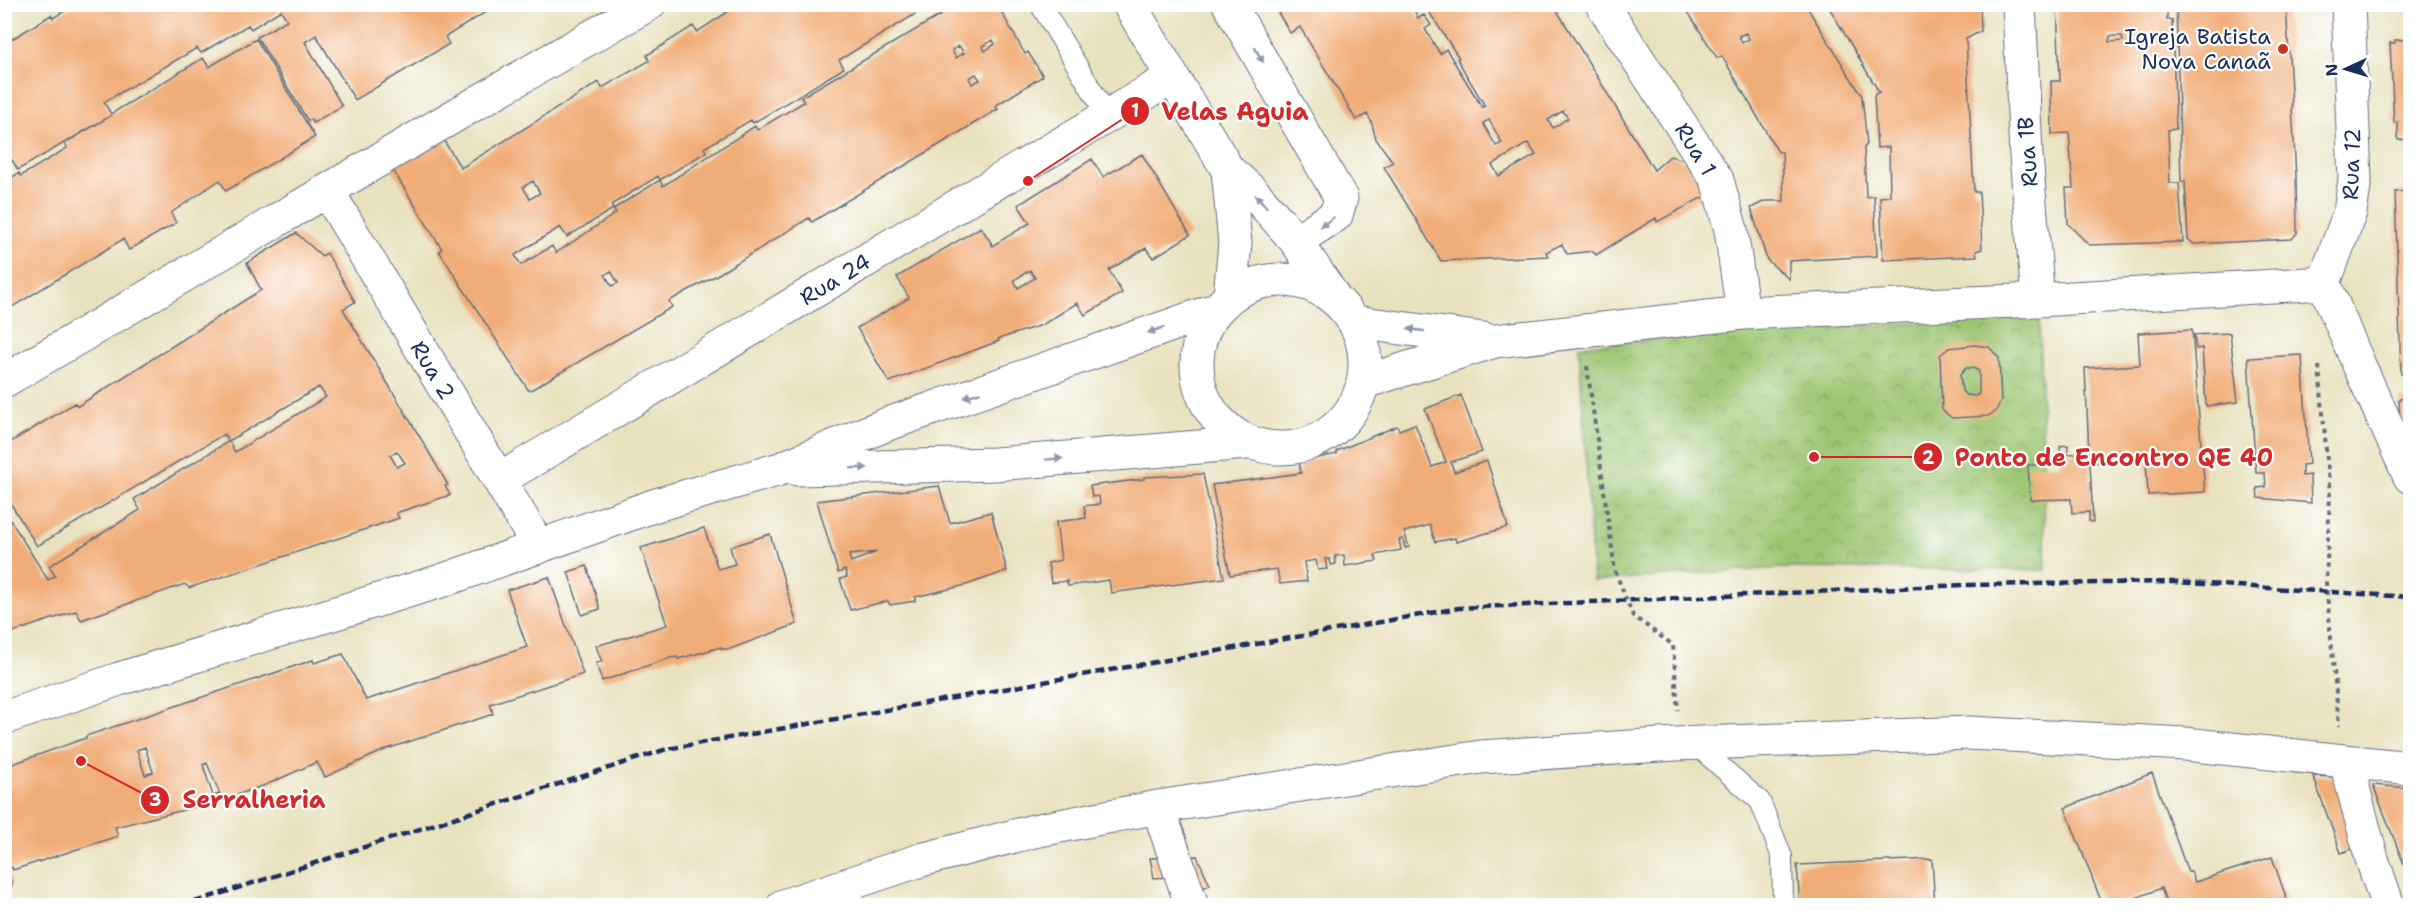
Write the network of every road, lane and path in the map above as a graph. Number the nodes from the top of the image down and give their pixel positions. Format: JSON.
{"nodes":[{"id":1,"x":649,"y":4,"type":"edge"},
{"id":2,"x":1040,"y":4,"type":"edge"},
{"id":3,"x":1129,"y":4,"type":"edge"},
{"id":4,"x":1229,"y":4,"type":"edge"},
{"id":5,"x":1602,"y":4,"type":"edge"},
{"id":6,"x":2019,"y":4,"type":"edge"},
{"id":7,"x":2348,"y":4,"type":"edge"},
{"id":8,"x":1171,"y":78,"type":"junction"},
{"id":9,"x":1108,"y":117,"type":"junction"},
{"id":10,"x":1228,"y":170,"type":"junction"},
{"id":11,"x":328,"y":192,"type":"junction"},
{"id":12,"x":1296,"y":241,"type":"junction"},
{"id":13,"x":2324,"y":283,"type":"junction"},
{"id":14,"x":2038,"y":300,"type":"junction"},
{"id":15,"x":1221,"y":303,"type":"junction"},
{"id":16,"x":1344,"y":310,"type":"junction"},
{"id":17,"x":1743,"y":313,"type":"junction"},
{"id":18,"x":1584,"y":331,"type":"junction"},
{"id":19,"x":1495,"y":340,"type":"junction"},
{"id":20,"x":2318,"y":355,"type":"dead end"},
{"id":21,"x":4,"y":381,"type":"edge"},
{"id":22,"x":1364,"y":382,"type":"junction"},
{"id":23,"x":1247,"y":443,"type":"junction"},
{"id":24,"x":780,"y":469,"type":"junction"},
{"id":25,"x":2410,"y":477,"type":"edge"},
{"id":26,"x":499,"y":480,"type":"junction"},
{"id":27,"x":539,"y":547,"type":"junction"},
{"id":28,"x":2336,"y":688,"type":"dead end"},
{"id":29,"x":4,"y":718,"type":"edge"},
{"id":30,"x":1688,"y":744,"type":"junction"},
{"id":31,"x":2346,"y":762,"type":"junction"},
{"id":32,"x":2410,"y":768,"type":"edge"},
{"id":33,"x":1158,"y":807,"type":"junction"},
{"id":34,"x":783,"y":906,"type":"edge"},
{"id":35,"x":1192,"y":906,"type":"edge"},
{"id":36,"x":1783,"y":906,"type":"edge"},
{"id":37,"x":2388,"y":906,"type":"edge"}],
"edges":[{"from":1,"to":11,"type":"street"},
{"from":2,"to":9,"type":"lane"},
{"from":3,"to":8,"type":"street"},
{"from":4,"to":12,"type":"street","one_way":true},
{"from":5,"to":17,"type":"street","name":"Rua 1"},
{"from":6,"to":14,"type":"street","name":"Rua 1B"},
{"from":7,"to":13,"type":"street","name":"Rua 12"},
{"from":8,"to":9,"type":"street","name":"Rua 24"},
{"from":8,"to":10,"type":"street"},
{"from":9,"to":26,"type":"street","name":"Rua 24"},
{"from":12,"to":10,"type":"street","one_way":true},
{"from":10,"to":15,"type":"street"},
{"from":11,"to":21,"type":"street"},
{"from":11,"to":26,"type":"street","name":"Rua 2"},
{"from":12,"to":16,"type":"street"},
{"from":13,"to":14,"type":"street"},
{"from":13,"to":25,"type":"street"},
{"from":14,"to":17,"type":"street"},
{"from":15,"to":16,"type":"street"},
{"from":15,"to":23,"type":"street"},
{"from":15,"to":24,"type":"street","one_way":true},
{"from":19,"to":16,"type":"street","one_way":true},
{"from":16,"to":22,"type":"street"},
{"from":17,"to":18,"type":"street"},
{"from":18,"to":19,"type":"street"},
{"from":18,"to":30,"type":"path"},
{"from":19,"to":22,"type":"street"},
{"from":20,"to":28,"type":"path"},
{"from":22,"to":23,"type":"street"},
{"from":24,"to":23,"type":"street","one_way":true},
{"from":24,"to":27,"type":"street"},
{"from":26,"to":27,"type":"street","name":"Rua 2"},
{"from":27,"to":29,"type":"street"},
{"from":30,"to":31,"type":"street"},
{"from":30,"to":33,"type":"street"},
{"from":30,"to":36,"type":"lane"},
{"from":31,"to":32,"type":"street"},
{"from":31,"to":37,"type":"street"},
{"from":33,"to":34,"type":"street"},
{"from":33,"to":35,"type":"street"}]}
